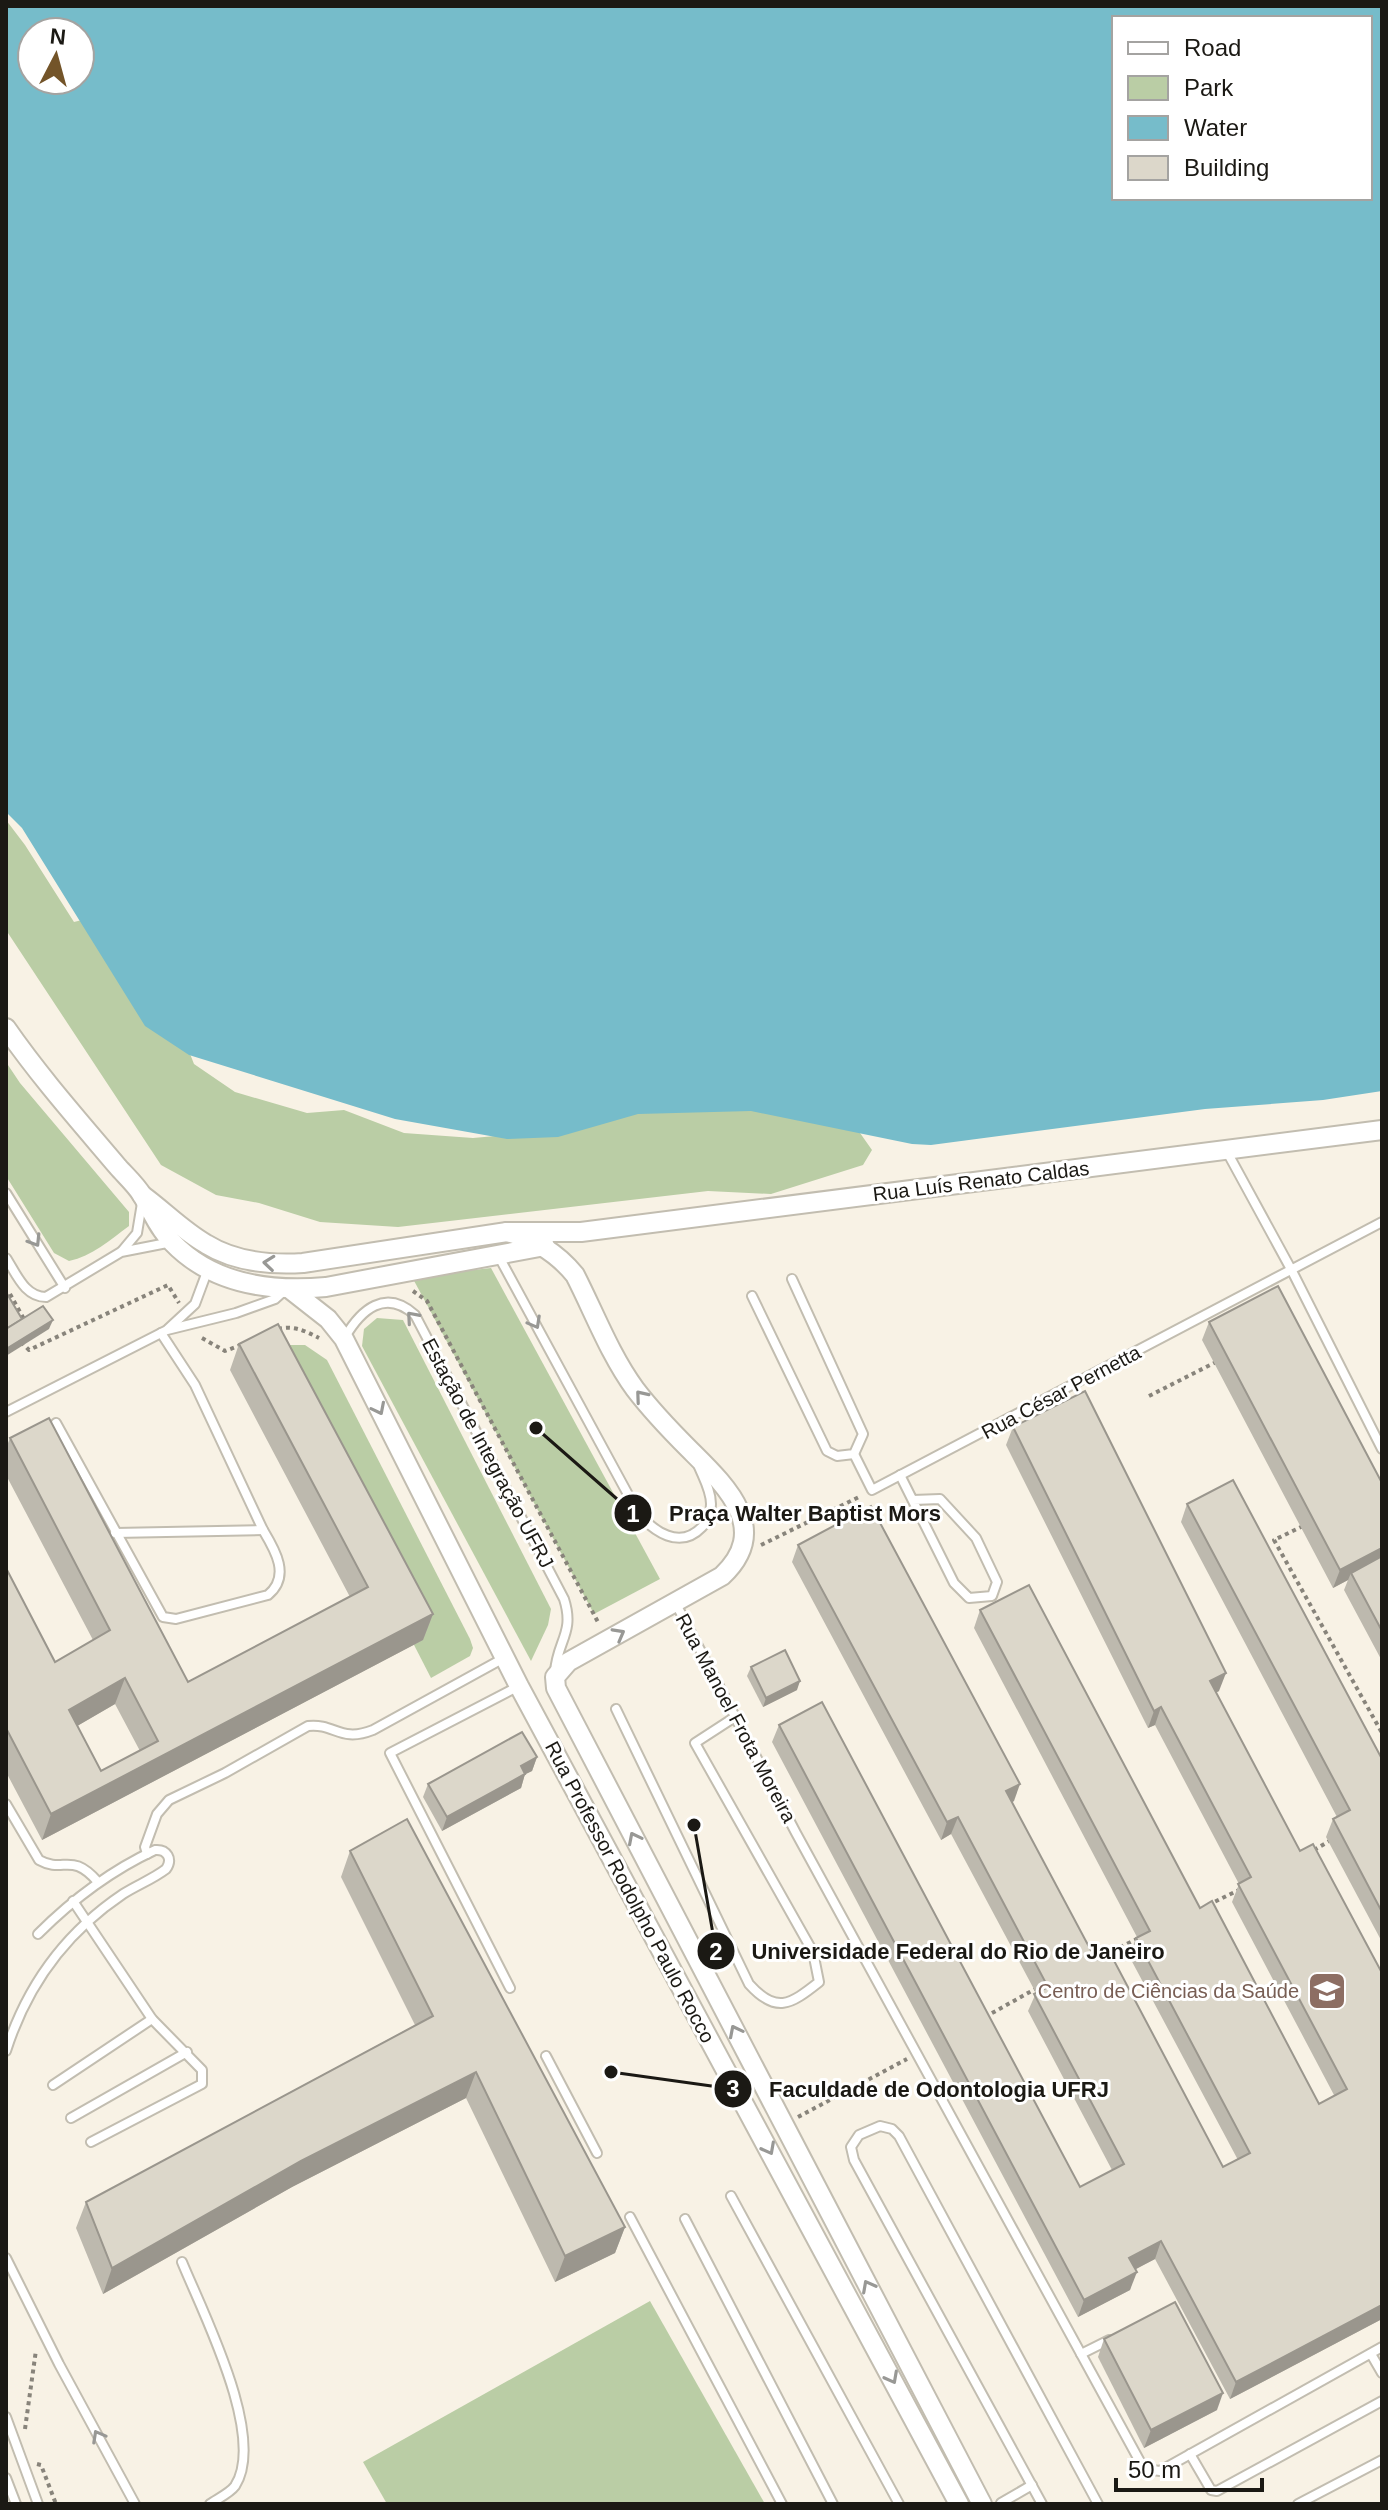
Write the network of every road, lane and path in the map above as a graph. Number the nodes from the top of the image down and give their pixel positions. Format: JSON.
{"nodes":[{"id":1,"x":6,"y":1028,"type":"edge"},
{"id":2,"x":1382,"y":1130,"type":"edge"},
{"id":3,"x":1225,"y":1149,"type":"junction"},
{"id":4,"x":6,"y":1193,"type":"edge"},
{"id":5,"x":142,"y":1195,"type":"junction"},
{"id":6,"x":1382,"y":1222,"type":"edge"},
{"id":7,"x":507,"y":1232,"type":"junction"},
{"id":8,"x":581,"y":1232,"type":"junction"},
{"id":9,"x":172,"y":1242,"type":"junction"},
{"id":10,"x":544,"y":1247,"type":"junction"},
{"id":11,"x":121,"y":1252,"type":"junction"},
{"id":12,"x":498,"y":1255,"type":"junction"},
{"id":13,"x":6,"y":1258,"type":"edge"},
{"id":14,"x":208,"y":1268,"type":"junction"},
{"id":15,"x":1292,"y":1271,"type":"junction"},
{"id":16,"x":792,"y":1279,"type":"dead end"},
{"id":17,"x":65,"y":1288,"type":"junction"},
{"id":18,"x":288,"y":1290,"type":"junction"},
{"id":19,"x":10,"y":1294,"type":"edge"},
{"id":20,"x":752,"y":1296,"type":"dead end"},
{"id":21,"x":184,"y":1312,"type":"junction"},
{"id":22,"x":275,"y":1330,"type":"edge"},
{"id":23,"x":164,"y":1332,"type":"junction"},
{"id":24,"x":309,"y":1333,"type":"dead end"},
{"id":25,"x":8,"y":1338,"type":"edge"},
{"id":26,"x":202,"y":1338,"type":"dead end"},
{"id":27,"x":344,"y":1339,"type":"junction"},
{"id":28,"x":250,"y":1341,"type":"edge"},
{"id":29,"x":23,"y":1342,"type":"junction"},
{"id":30,"x":1229,"y":1356,"type":"edge"},
{"id":31,"x":1149,"y":1396,"type":"dead end"},
{"id":32,"x":6,"y":1412,"type":"edge"},
{"id":33,"x":56,"y":1423,"type":"edge"},
{"id":34,"x":1382,"y":1449,"type":"edge"},
{"id":35,"x":693,"y":1454,"type":"junction"},
{"id":36,"x":854,"y":1454,"type":"junction"},
{"id":37,"x":900,"y":1475,"type":"junction"},
{"id":38,"x":872,"y":1490,"type":"junction"},
{"id":39,"x":913,"y":1500,"type":"junction"},
{"id":40,"x":1310,"y":1522,"type":"edge"},
{"id":41,"x":263,"y":1530,"type":"junction"},
{"id":42,"x":115,"y":1533,"type":"junction"},
{"id":43,"x":738,"y":1557,"type":"junction"},
{"id":44,"x":676,"y":1604,"type":"junction"},
{"id":45,"x":505,"y":1658,"type":"junction"},
{"id":46,"x":555,"y":1677,"type":"junction"},
{"id":47,"x":519,"y":1686,"type":"junction"},
{"id":48,"x":616,"y":1709,"type":"dead end"},
{"id":49,"x":735,"y":1717,"type":"junction"},
{"id":50,"x":1382,"y":1733,"type":"edge"},
{"id":51,"x":6,"y":1804,"type":"edge"},
{"id":52,"x":1332,"y":1840,"type":"edge"},
{"id":53,"x":147,"y":1854,"type":"junction"},
{"id":54,"x":1307,"y":1854,"type":"edge"},
{"id":55,"x":98,"y":1882,"type":"junction"},
{"id":56,"x":1242,"y":1888,"type":"edge"},
{"id":57,"x":73,"y":1901,"type":"junction"},
{"id":58,"x":1203,"y":1907,"type":"edge"},
{"id":59,"x":86,"y":1922,"type":"junction"},
{"id":60,"x":38,"y":1934,"type":"dead end"},
{"id":61,"x":1137,"y":1939,"type":"edge"},
{"id":62,"x":1082,"y":1965,"type":"edge"},
{"id":63,"x":1041,"y":1986,"type":"edge"},
{"id":64,"x":510,"y":1988,"type":"dead end"},
{"id":65,"x":152,"y":2019,"type":"junction"},
{"id":66,"x":974,"y":2023,"type":"edge"},
{"id":67,"x":6,"y":2051,"type":"edge"},
{"id":68,"x":187,"y":2052,"type":"junction"},
{"id":69,"x":916,"y":2055,"type":"junction"},
{"id":70,"x":546,"y":2056,"type":"dead end"},
{"id":71,"x":53,"y":2085,"type":"dead end"},
{"id":72,"x":809,"y":2113,"type":"dead end"},
{"id":73,"x":71,"y":2118,"type":"dead end"},
{"id":74,"x":91,"y":2142,"type":"dead end"},
{"id":75,"x":597,"y":2153,"type":"dead end"},
{"id":76,"x":731,"y":2196,"type":"dead end"},
{"id":77,"x":630,"y":2217,"type":"dead end"},
{"id":78,"x":685,"y":2219,"type":"dead end"},
{"id":79,"x":6,"y":2258,"type":"edge"},
{"id":80,"x":182,"y":2262,"type":"dead end"},
{"id":81,"x":40,"y":2325,"type":"junction"},
{"id":82,"x":1120,"y":2335,"type":"edge"},
{"id":83,"x":1382,"y":2347,"type":"edge"},
{"id":84,"x":1081,"y":2354,"type":"junction"},
{"id":85,"x":1371,"y":2354,"type":"junction"},
{"id":86,"x":1382,"y":2373,"type":"edge"},
{"id":87,"x":1382,"y":2401,"type":"edge"},
{"id":88,"x":6,"y":2417,"type":"edge"},
{"id":89,"x":1190,"y":2454,"type":"junction"},
{"id":90,"x":20,"y":2460,"type":"junction"},
{"id":91,"x":1382,"y":2460,"type":"edge"},
{"id":92,"x":41,"y":2465,"type":"dead end"},
{"id":93,"x":6,"y":2478,"type":"edge"},
{"id":94,"x":1032,"y":2485,"type":"junction"},
{"id":95,"x":1001,"y":2503,"type":"edge"},
{"id":96,"x":16,"y":2504,"type":"edge"},
{"id":97,"x":38,"y":2504,"type":"edge"},
{"id":98,"x":56,"y":2504,"type":"edge"},
{"id":99,"x":135,"y":2504,"type":"edge"},
{"id":100,"x":210,"y":2504,"type":"edge"},
{"id":101,"x":782,"y":2504,"type":"edge"},
{"id":102,"x":833,"y":2504,"type":"edge"},
{"id":103,"x":899,"y":2504,"type":"edge"},
{"id":104,"x":959,"y":2504,"type":"edge"},
{"id":105,"x":982,"y":2504,"type":"edge"},
{"id":106,"x":1042,"y":2504,"type":"edge"},
{"id":107,"x":1098,"y":2504,"type":"edge"},
{"id":108,"x":1298,"y":2504,"type":"edge"}],
"edges":[{"from":1,"to":5,"type":"street"},
{"from":2,"to":3,"type":"street","name":"Rua Luís Renato Caldas"},
{"from":3,"to":8,"type":"street","name":"Rua Luís Renato Caldas"},
{"from":3,"to":15,"type":"lane"},
{"from":4,"to":17,"type":"lane","one_way":true},
{"from":7,"to":5,"type":"street","name":"Rua Luís Renato Caldas","one_way":true},
{"from":5,"to":9,"type":"street"},
{"from":5,"to":11,"type":"lane"},
{"from":6,"to":15,"type":"lane","name":"Rua César Pernetta"},
{"from":7,"to":8,"type":"street","name":"Rua Luís Renato Caldas"},
{"from":7,"to":10,"type":"street"},
{"from":8,"to":10,"type":"street","name":"Rua Luís Renato Caldas"},
{"from":9,"to":11,"type":"lane"},
{"from":9,"to":14,"type":"street"},
{"from":10,"to":12,"type":"street","name":"Rua Luís Renato Caldas"},
{"from":35,"to":10,"type":"street","one_way":true},
{"from":11,"to":17,"type":"lane"},
{"from":12,"to":18,"type":"street","name":"Rua Luís Renato Caldas"},
{"from":12,"to":35,"type":"lane","one_way":true},
{"from":13,"to":17,"type":"lane"},
{"from":14,"to":18,"type":"street"},
{"from":14,"to":21,"type":"lane","name":"Rua Luís Renato Caldas"},
{"from":15,"to":34,"type":"lane"},
{"from":15,"to":37,"type":"lane","name":"Rua César Pernetta"},
{"from":16,"to":36,"type":"lane"},
{"from":18,"to":23,"type":"lane","name":"Rua Luís Renato Caldas"},
{"from":18,"to":27,"type":"street","name":"Rua Professor Rodolpho Paulo Rocco"},
{"from":19,"to":29,"type":"path"},
{"from":20,"to":36,"type":"lane"},
{"from":21,"to":23,"type":"lane","name":"Rua Luís Renato Caldas"},
{"from":21,"to":29,"type":"path"},
{"from":22,"to":24,"type":"path"},
{"from":23,"to":32,"type":"lane","name":"Rua Luís Renato Caldas"},
{"from":23,"to":41,"type":"lane"},
{"from":25,"to":29,"type":"path"},
{"from":26,"to":28,"type":"path"},
{"from":27,"to":45,"type":"street","name":"Rua Professor Rodolpho Paulo Rocco","one_way":true},
{"from":46,"to":27,"type":"lane","name":"Estação de Integração UFRJ","one_way":true},
{"from":30,"to":31,"type":"path"},
{"from":33,"to":42,"type":"lane"},
{"from":35,"to":43,"type":"street"},
{"from":36,"to":38,"type":"lane"},
{"from":37,"to":38,"type":"lane","name":"Rua César Pernetta"},
{"from":37,"to":39,"type":"lane"},
{"from":38,"to":43,"type":"path"},
{"from":39,"to":39,"type":"lane"},
{"from":40,"to":50,"type":"path"},
{"from":41,"to":42,"type":"lane"},
{"from":41,"to":42,"type":"lane"},
{"from":43,"to":44,"type":"street"},
{"from":46,"to":44,"type":"street","one_way":true},
{"from":44,"to":49,"type":"lane","name":"Rua Manoel Frota Moreira"},
{"from":45,"to":47,"type":"street","name":"Rua Professor Rodolpho Paulo Rocco"},
{"from":45,"to":53,"type":"lane"},
{"from":105,"to":46,"type":"street","name":"Rua Professor Rodolpho Paulo Rocco","one_way":true},
{"from":47,"to":64,"type":"lane"},
{"from":47,"to":104,"type":"street","name":"Rua Professor Rodolpho Paulo Rocco","one_way":true},
{"from":48,"to":49,"type":"lane"},
{"from":49,"to":69,"type":"lane","name":"Rua Manoel Frota Moreira"},
{"from":51,"to":55,"type":"lane"},
{"from":52,"to":54,"type":"path"},
{"from":53,"to":55,"type":"lane"},
{"from":53,"to":59,"type":"lane"},
{"from":55,"to":57,"type":"lane"},
{"from":56,"to":58,"type":"path"},
{"from":57,"to":59,"type":"lane"},
{"from":57,"to":60,"type":"lane"},
{"from":59,"to":65,"type":"lane"},
{"from":59,"to":67,"type":"lane"},
{"from":61,"to":62,"type":"path"},
{"from":63,"to":66,"type":"path"},
{"from":65,"to":68,"type":"lane"},
{"from":65,"to":71,"type":"lane"},
{"from":68,"to":73,"type":"lane"},
{"from":68,"to":74,"type":"lane"},
{"from":69,"to":72,"type":"path"},
{"from":69,"to":84,"type":"lane","name":"Rua Manoel Frota Moreira"},
{"from":70,"to":75,"type":"lane"},
{"from":76,"to":103,"type":"lane"},
{"from":77,"to":101,"type":"lane"},
{"from":78,"to":102,"type":"lane"},
{"from":79,"to":81,"type":"lane"},
{"from":80,"to":100,"type":"lane"},
{"from":81,"to":90,"type":"path"},
{"from":99,"to":81,"type":"lane","one_way":true},
{"from":82,"to":84,"type":"lane"},
{"from":83,"to":85,"type":"lane"},
{"from":84,"to":89,"type":"lane","name":"Rua Manoel Frota Moreira"},
{"from":85,"to":86,"type":"lane"},
{"from":85,"to":89,"type":"lane"},
{"from":87,"to":89,"type":"lane"},
{"from":88,"to":90,"type":"lane"},
{"from":90,"to":97,"type":"lane"},
{"from":91,"to":108,"type":"lane"},
{"from":92,"to":98,"type":"path"},
{"from":93,"to":96,"type":"lane"},
{"from":94,"to":95,"type":"lane"},
{"from":94,"to":106,"type":"lane"},
{"from":94,"to":107,"type":"lane"}]}
